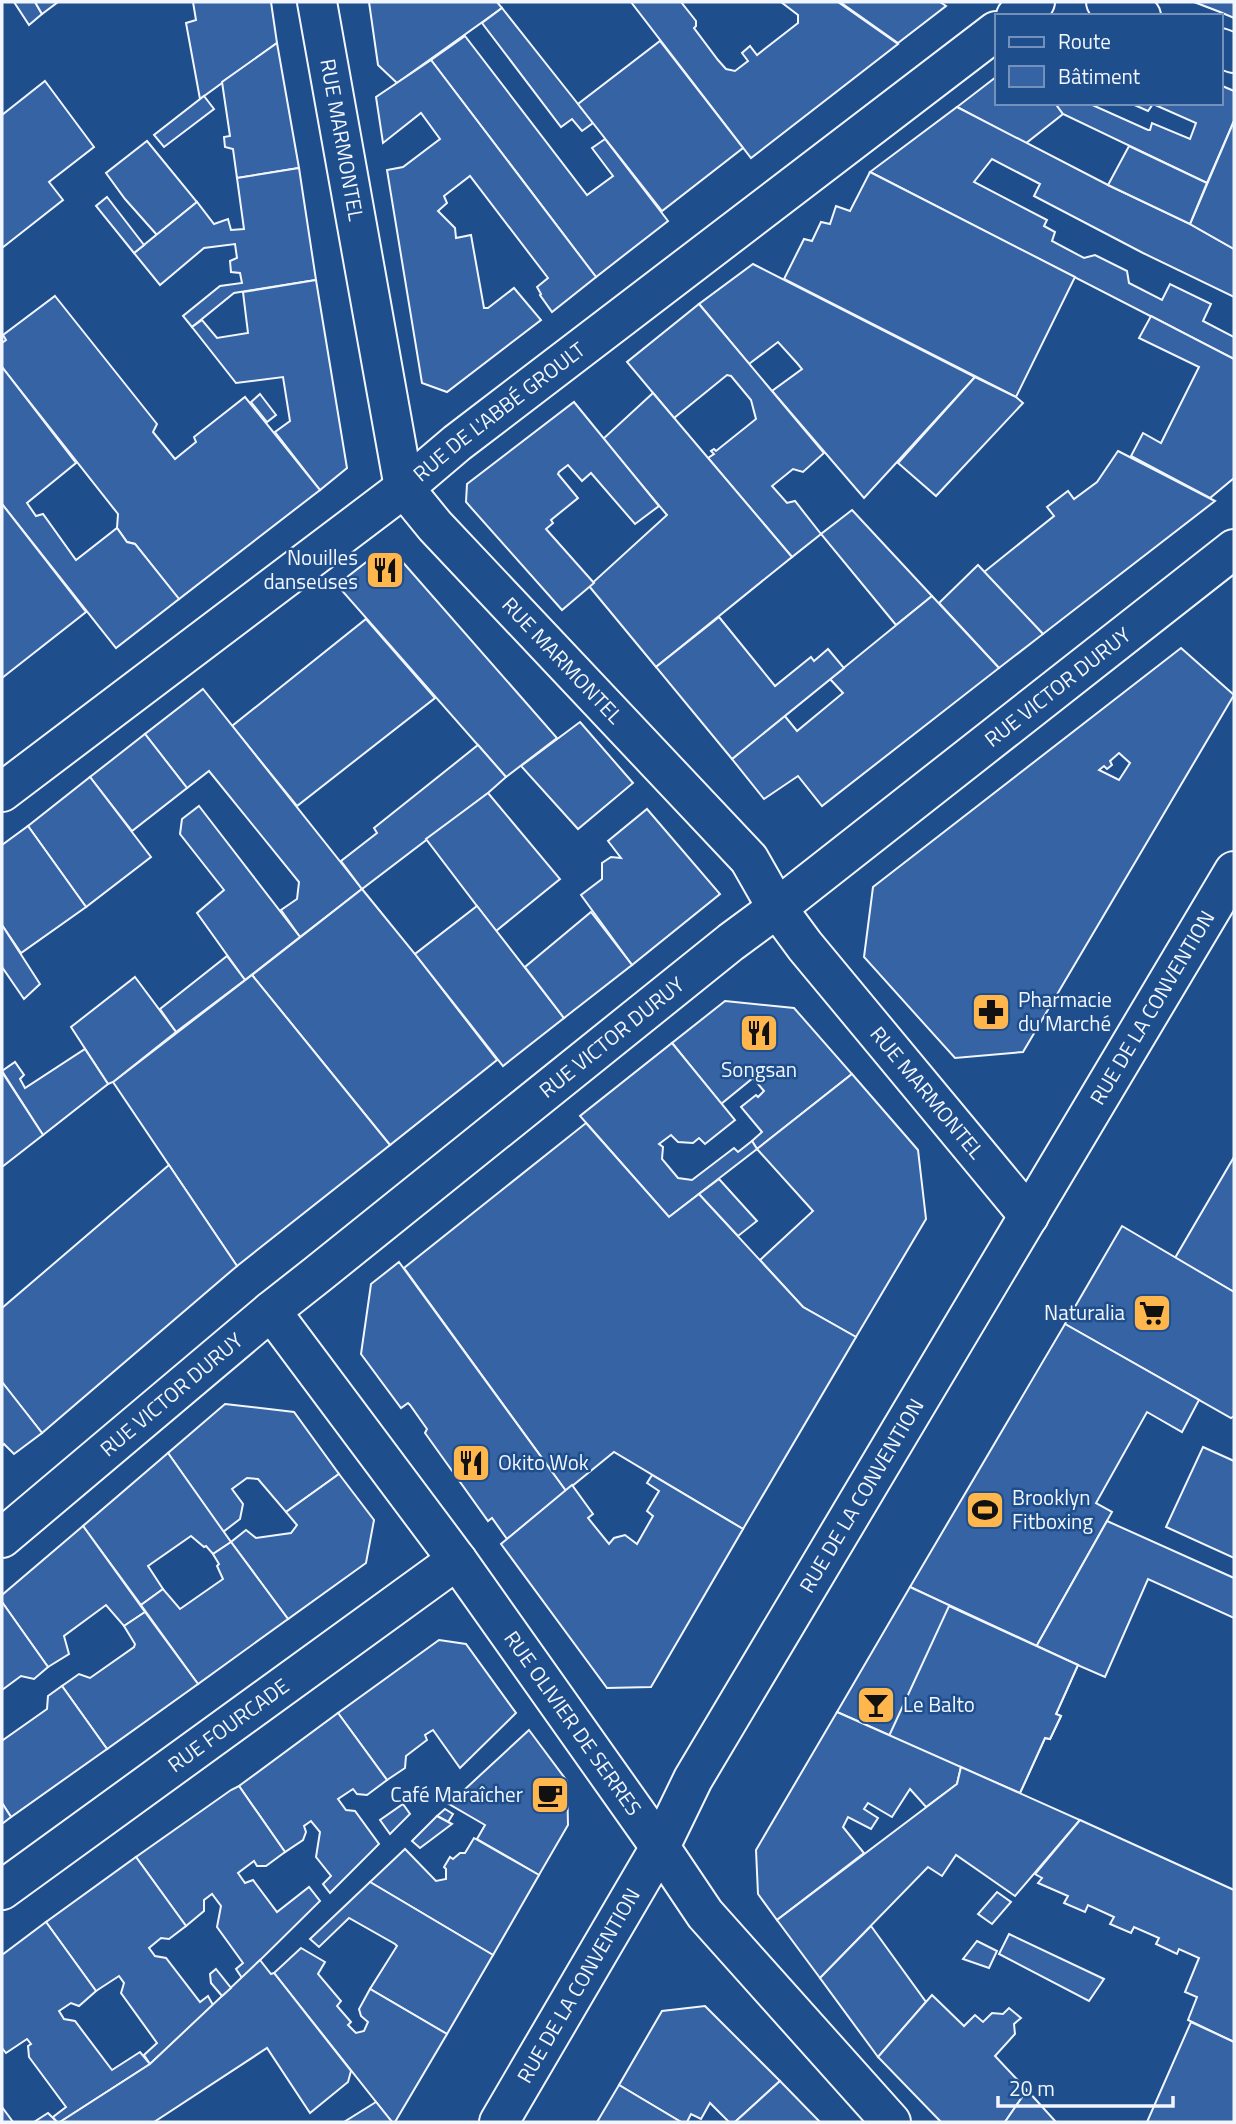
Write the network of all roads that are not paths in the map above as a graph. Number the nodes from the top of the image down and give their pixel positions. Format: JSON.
{"nodes":[{"id":1,"x":317,"y":2,"type":"edge"},
{"id":2,"x":1035,"y":2,"type":"edge"},
{"id":3,"x":1106,"y":2,"type":"edge"},
{"id":4,"x":1019,"y":14,"type":"edge"},
{"id":5,"x":1136,"y":14,"type":"edge"},
{"id":6,"x":995,"y":32,"type":"edge"},
{"id":7,"x":404,"y":488,"type":"junction"},
{"id":8,"x":1234,"y":549,"type":"edge"},
{"id":9,"x":2,"y":792,"type":"edge"},
{"id":10,"x":1234,"y":871,"type":"edge"},
{"id":11,"x":777,"y":908,"type":"junction"},
{"id":12,"x":1029,"y":1216,"type":"junction"},
{"id":13,"x":271,"y":1311,"type":"junction"},
{"id":14,"x":2,"y":1538,"type":"edge"},
{"id":15,"x":457,"y":1560,"type":"junction"},
{"id":16,"x":660,"y":1847,"type":"junction"},
{"id":17,"x":2,"y":1891,"type":"edge"},
{"id":18,"x":499,"y":2122,"type":"edge"},
{"id":19,"x":891,"y":2122,"type":"edge"}],
"edges":[{"from":1,"to":7,"type":"street","name":"RUE MARMONTEL"},
{"from":2,"to":4,"type":"street"},
{"from":3,"to":5,"type":"street"},
{"from":6,"to":7,"type":"street","name":"RUE DE L'ABBÉ GROULT"},
{"from":7,"to":9,"type":"street","name":"RUE DE L'ABBÉ GROULT"},
{"from":7,"to":11,"type":"street","name":"RUE MARMONTEL"},
{"from":8,"to":11,"type":"street","name":"RUE VICTOR DURUY"},
{"from":10,"to":12,"type":"street","name":"RUE DE LA CONVENTION"},
{"from":11,"to":12,"type":"street","name":"RUE MARMONTEL"},
{"from":11,"to":13,"type":"street","name":"RUE VICTOR DURUY"},
{"from":12,"to":16,"type":"street","name":"RUE DE LA CONVENTION"},
{"from":13,"to":14,"type":"street","name":"RUE VICTOR DURUY"},
{"from":13,"to":15,"type":"street","name":"RUE OLIVIER DE SERRES"},
{"from":15,"to":16,"type":"street","name":"RUE OLIVIER DE SERRES"},
{"from":15,"to":17,"type":"street","name":"RUE FOURCADE"},
{"from":16,"to":18,"type":"street","name":"RUE DE LA CONVENTION"},
{"from":16,"to":19,"type":"street","name":"RUE OLIVIER DE SERRES"}]}
